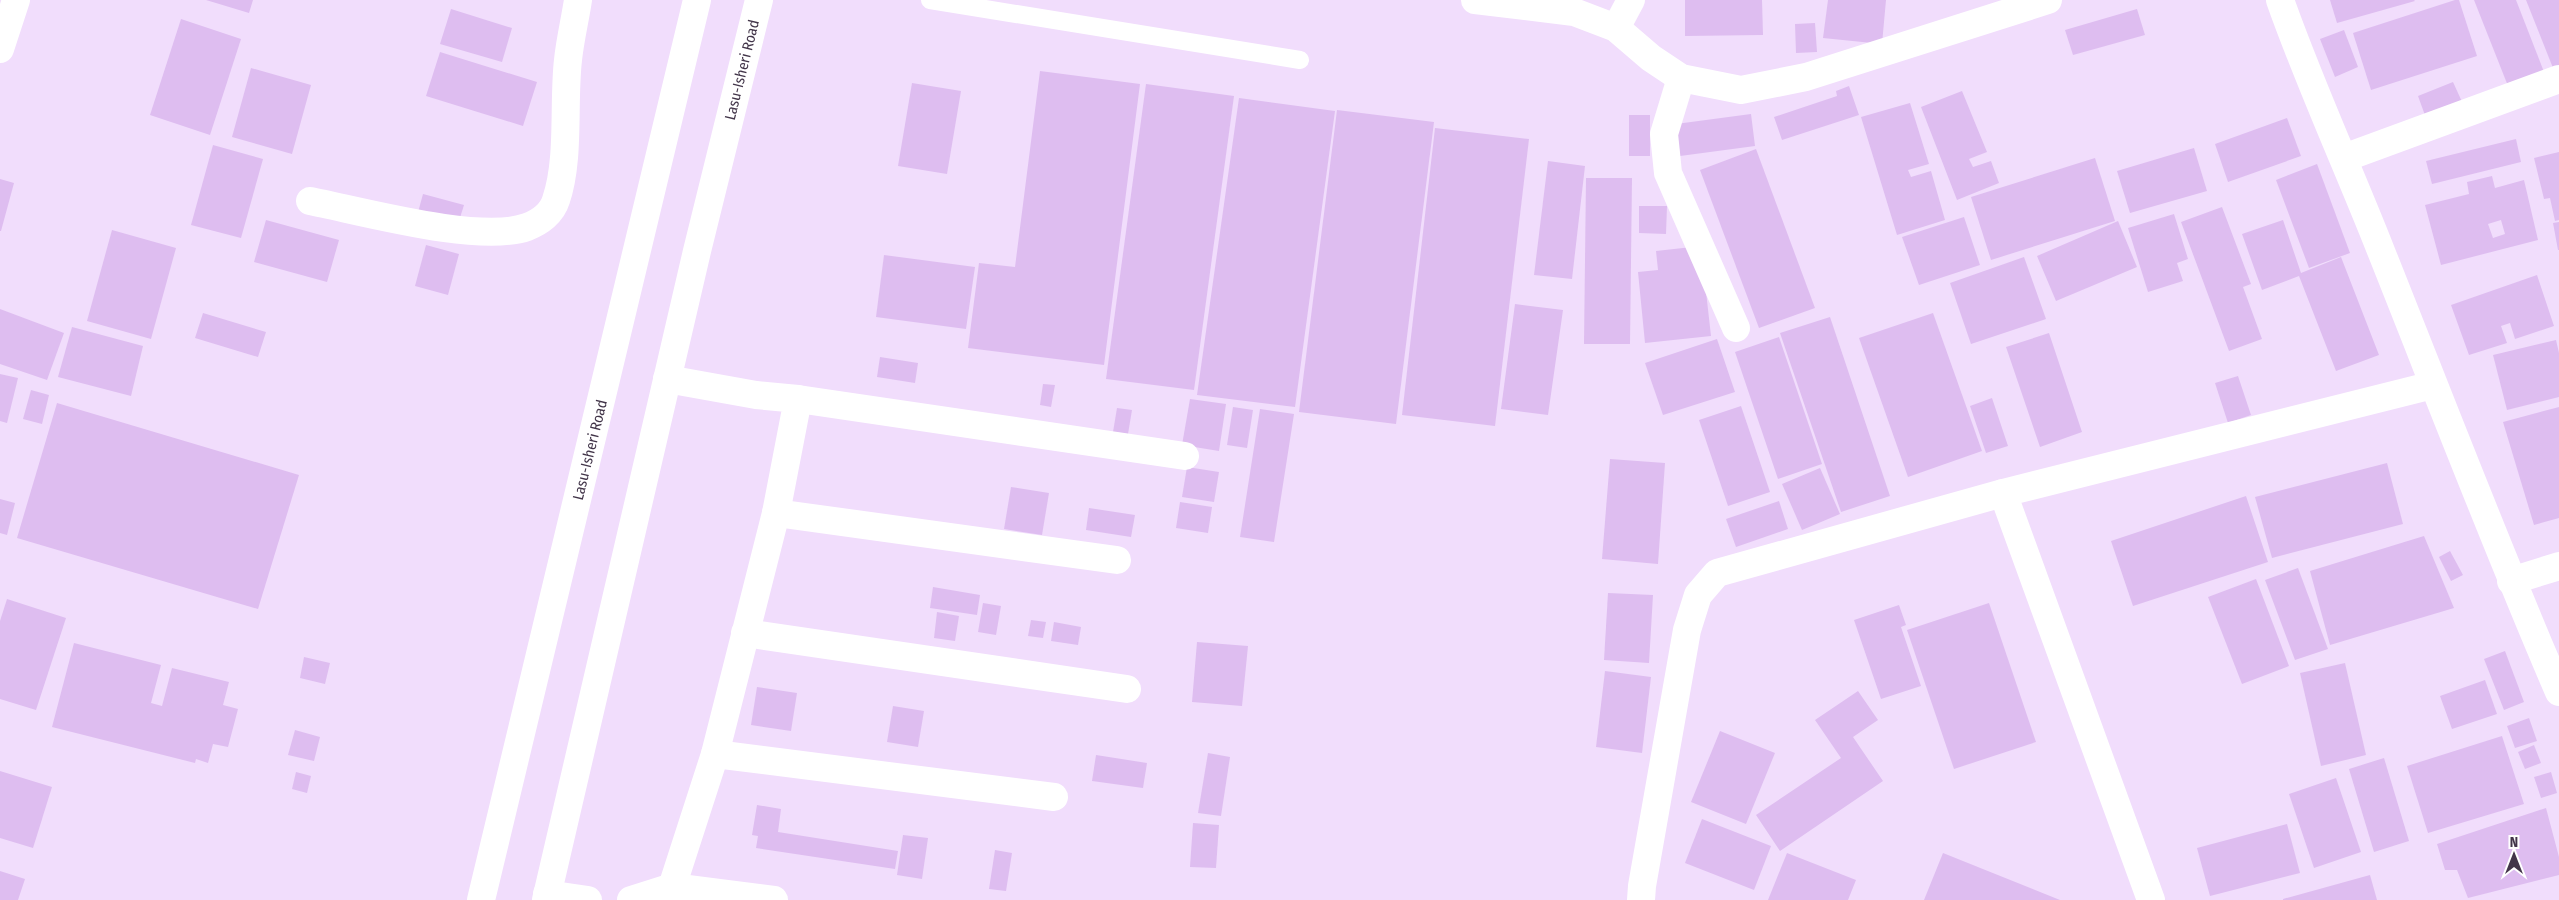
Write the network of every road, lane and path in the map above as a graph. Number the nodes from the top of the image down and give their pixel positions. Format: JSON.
{"nodes":[{"id":1,"x":16,"y":0,"type":"edge"},
{"id":2,"x":578,"y":0,"type":"edge"},
{"id":3,"x":697,"y":0,"type":"edge"},
{"id":4,"x":759,"y":0,"type":"edge"},
{"id":5,"x":930,"y":0,"type":"edge"},
{"id":6,"x":1475,"y":0,"type":"edge"},
{"id":7,"x":1631,"y":0,"type":"edge"},
{"id":8,"x":2048,"y":0,"type":"edge"},
{"id":9,"x":2280,"y":0,"type":"edge"},
{"id":10,"x":1616,"y":28,"type":"junction"},
{"id":11,"x":0,"y":49,"type":"edge"},
{"id":12,"x":1300,"y":60,"type":"dead end"},
{"id":13,"x":1681,"y":78,"type":"junction"},
{"id":14,"x":2559,"y":79,"type":"edge"},
{"id":15,"x":2344,"y":158,"type":"junction"},
{"id":16,"x":310,"y":201,"type":"dead end"},
{"id":17,"x":1736,"y":328,"type":"dead end"},
{"id":18,"x":668,"y":379,"type":"junction"},
{"id":19,"x":2433,"y":385,"type":"junction"},
{"id":20,"x":798,"y":400,"type":"junction"},
{"id":21,"x":1185,"y":456,"type":"dead end"},
{"id":22,"x":2003,"y":492,"type":"junction"},
{"id":23,"x":776,"y":513,"type":"junction"},
{"id":24,"x":1118,"y":560,"type":"dead end"},
{"id":25,"x":2559,"y":566,"type":"edge"},
{"id":26,"x":2511,"y":581,"type":"junction"},
{"id":27,"x":745,"y":633,"type":"junction"},
{"id":28,"x":1127,"y":689,"type":"dead end"},
{"id":29,"x":2559,"y":692,"type":"edge"},
{"id":30,"x":715,"y":754,"type":"junction"},
{"id":31,"x":1054,"y":797,"type":"dead end"},
{"id":32,"x":672,"y":887,"type":"junction"},
{"id":33,"x":547,"y":897,"type":"edge"},
{"id":34,"x":481,"y":900,"type":"edge"},
{"id":35,"x":588,"y":900,"type":"edge"},
{"id":36,"x":632,"y":900,"type":"edge"},
{"id":37,"x":774,"y":900,"type":"edge"},
{"id":38,"x":1641,"y":900,"type":"edge"},
{"id":39,"x":2151,"y":900,"type":"edge"}],
"edges":[{"from":1,"to":11,"type":"street"},
{"from":2,"to":16,"type":"street"},
{"from":3,"to":34,"type":"street","name":"Lasu-Isheri Road"},
{"from":4,"to":18,"type":"street","name":"Lasu-Isheri Road"},
{"from":5,"to":12,"type":"lane"},
{"from":6,"to":10,"type":"street"},
{"from":7,"to":10,"type":"street"},
{"from":8,"to":13,"type":"street"},
{"from":9,"to":15,"type":"street"},
{"from":10,"to":13,"type":"street"},
{"from":13,"to":17,"type":"street"},
{"from":14,"to":15,"type":"street"},
{"from":15,"to":19,"type":"street"},
{"from":18,"to":20,"type":"street"},
{"from":18,"to":33,"type":"street","name":"Lasu-Isheri Road"},
{"from":19,"to":22,"type":"street"},
{"from":19,"to":26,"type":"street"},
{"from":20,"to":21,"type":"street"},
{"from":20,"to":23,"type":"street"},
{"from":22,"to":38,"type":"street"},
{"from":22,"to":39,"type":"street"},
{"from":23,"to":24,"type":"street"},
{"from":23,"to":27,"type":"street"},
{"from":25,"to":26,"type":"street"},
{"from":26,"to":29,"type":"street"},
{"from":27,"to":28,"type":"street"},
{"from":27,"to":30,"type":"street"},
{"from":30,"to":31,"type":"street"},
{"from":30,"to":32,"type":"street"},
{"from":32,"to":36,"type":"street"},
{"from":32,"to":37,"type":"street"},
{"from":33,"to":35,"type":"street"}]}
